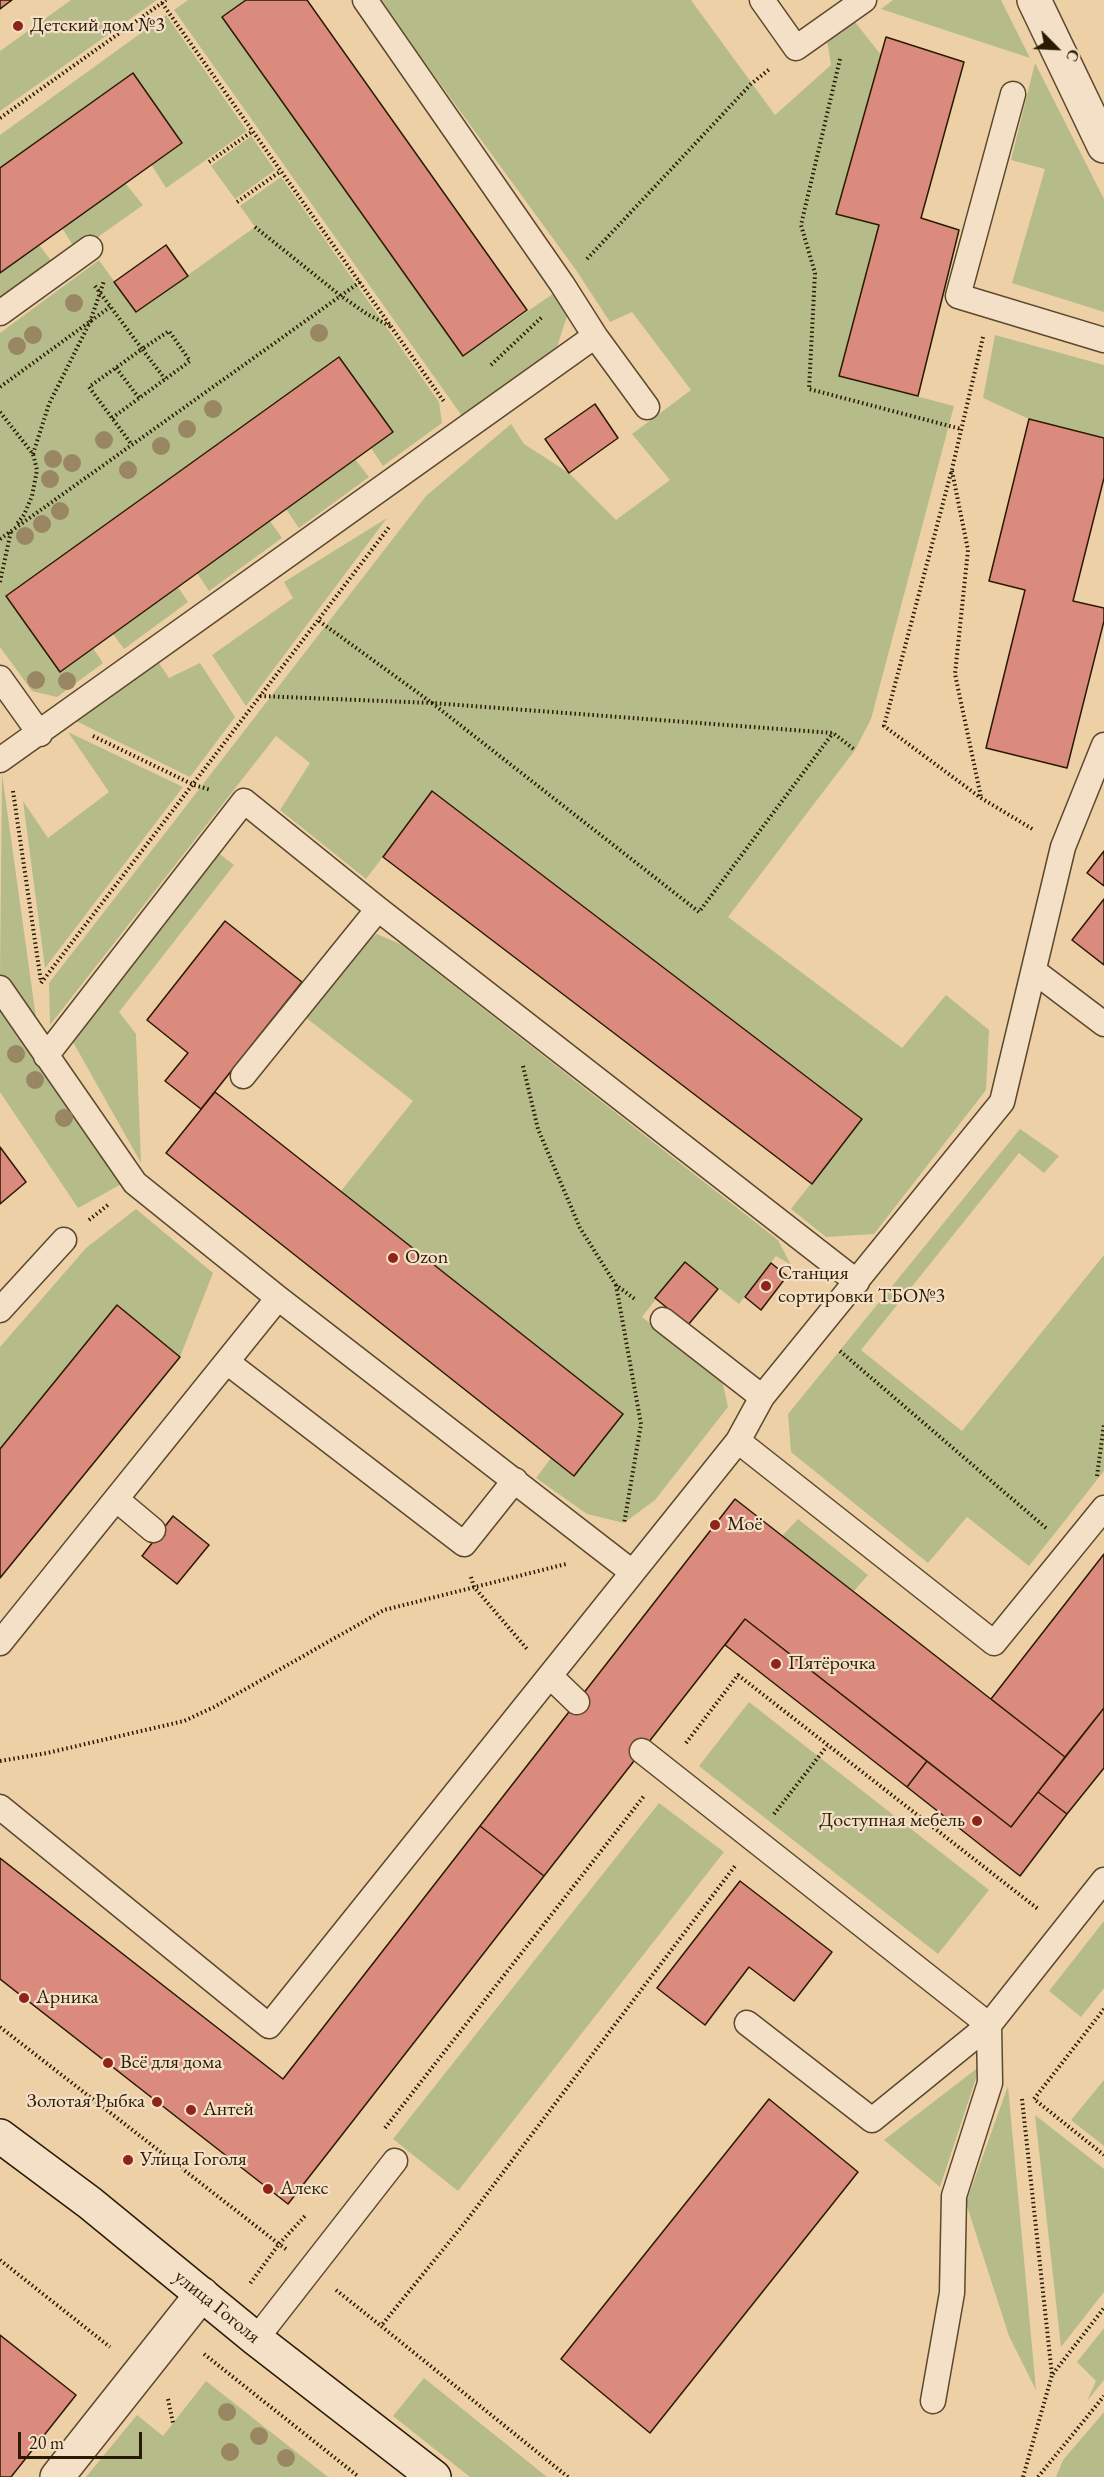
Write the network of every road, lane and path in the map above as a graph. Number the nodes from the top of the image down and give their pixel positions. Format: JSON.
{"nodes":[{"id":1,"x":365,"y":0,"type":"edge"},
{"id":2,"x":762,"y":0,"type":"edge"},
{"id":3,"x":864,"y":0,"type":"edge"},
{"id":4,"x":1034,"y":0,"type":"edge"},
{"id":5,"x":164,"y":1,"type":"edge"},
{"id":6,"x":796,"y":48,"type":"junction"},
{"id":7,"x":842,"y":50,"type":"dead end"},
{"id":8,"x":1013,"y":94,"type":"dead end"},
{"id":9,"x":0,"y":118,"type":"edge"},
{"id":10,"x":253,"y":131,"type":"junction"},
{"id":11,"x":1104,"y":146,"type":"edge"},
{"id":12,"x":208,"y":162,"type":"dead end"},
{"id":13,"x":281,"y":171,"type":"junction"},
{"id":14,"x":237,"y":202,"type":"dead end"},
{"id":15,"x":255,"y":227,"type":"dead end"},
{"id":16,"x":82,"y":254,"type":"joint"},
{"id":17,"x":107,"y":272,"type":"dead end"},
{"id":18,"x":360,"y":282,"type":"junction"},
{"id":19,"x":562,"y":284,"type":"junction"},
{"id":20,"x":100,"y":292,"type":"junction"},
{"id":21,"x":341,"y":296,"type":"junction"},
{"id":22,"x":110,"y":307,"type":"junction"},
{"id":23,"x":990,"y":307,"type":"junction"},
{"id":24,"x":0,"y":314,"type":"edge"},
{"id":25,"x":90,"y":322,"type":"junction"},
{"id":26,"x":391,"y":326,"type":"junction"},
{"id":27,"x":596,"y":336,"type":"junction"},
{"id":28,"x":1104,"y":340,"type":"edge"},
{"id":29,"x":142,"y":349,"type":"junction"},
{"id":30,"x":116,"y":368,"type":"junction"},
{"id":31,"x":165,"y":380,"type":"junction"},
{"id":32,"x":0,"y":387,"type":"edge"},
{"id":33,"x":139,"y":398,"type":"junction"},
{"id":34,"x":647,"y":407,"type":"dead end"},
{"id":35,"x":0,"y":412,"type":"edge"},
{"id":36,"x":112,"y":418,"type":"junction"},
{"id":37,"x":961,"y":429,"type":"junction"},
{"id":38,"x":464,"y":431,"type":"junction"},
{"id":39,"x":132,"y":445,"type":"junction"},
{"id":40,"x":33,"y":454,"type":"junction"},
{"id":41,"x":952,"y":469,"type":"junction"},
{"id":42,"x":391,"y":525,"type":"dead end"},
{"id":43,"x":11,"y":531,"type":"junction"},
{"id":44,"x":0,"y":533,"type":"edge"},
{"id":45,"x":0,"y":538,"type":"edge"},
{"id":46,"x":0,"y":582,"type":"edge"},
{"id":47,"x":319,"y":621,"type":"junction"},
{"id":48,"x":0,"y":678,"type":"edge"},
{"id":49,"x":260,"y":696,"type":"junction"},
{"id":50,"x":432,"y":703,"type":"junction"},
{"id":51,"x":60,"y":720,"type":"junction"},
{"id":52,"x":833,"y":732,"type":"junction"},
{"id":53,"x":40,"y":734,"type":"junction"},
{"id":54,"x":1104,"y":745,"type":"edge"},
{"id":55,"x":855,"y":750,"type":"dead end"},
{"id":56,"x":4,"y":757,"type":"edge"},
{"id":57,"x":194,"y":785,"type":"junction"},
{"id":58,"x":981,"y":798,"type":"junction"},
{"id":59,"x":244,"y":801,"type":"junction"},
{"id":60,"x":1063,"y":847,"type":"junction"},
{"id":61,"x":378,"y":909,"type":"junction"},
{"id":62,"x":1034,"y":971,"type":"junction"},
{"id":63,"x":0,"y":988,"type":"edge"},
{"id":64,"x":511,"y":1012,"type":"junction"},
{"id":65,"x":1104,"y":1024,"type":"edge"},
{"id":66,"x":46,"y":1056,"type":"junction"},
{"id":67,"x":243,"y":1076,"type":"dead end"},
{"id":68,"x":135,"y":1183,"type":"junction"},
{"id":69,"x":64,"y":1239,"type":"joint"},
{"id":70,"x":857,"y":1282,"type":"junction"},
{"id":71,"x":616,"y":1285,"type":"junction"},
{"id":72,"x":278,"y":1298,"type":"junction"},
{"id":73,"x":0,"y":1310,"type":"edge"},
{"id":74,"x":663,"y":1320,"type":"joint"},
{"id":75,"x":817,"y":1332,"type":"junction"},
{"id":76,"x":227,"y":1362,"type":"junction"},
{"id":77,"x":762,"y":1397,"type":"junction"},
{"id":78,"x":1104,"y":1424,"type":"edge"},
{"id":79,"x":738,"y":1442,"type":"junction"},
{"id":80,"x":515,"y":1480,"type":"junction"},
{"id":81,"x":1096,"y":1481,"type":"dead end"},
{"id":82,"x":117,"y":1499,"type":"junction"},
{"id":83,"x":1099,"y":1523,"type":"edge"},
{"id":84,"x":153,"y":1530,"type":"dead end"},
{"id":85,"x":464,"y":1544,"type":"junction"},
{"id":86,"x":1072,"y":1550,"type":"junction"},
{"id":87,"x":607,"y":1554,"type":"junction"},
{"id":88,"x":633,"y":1572,"type":"junction"},
{"id":89,"x":474,"y":1587,"type":"junction"},
{"id":90,"x":0,"y":1644,"type":"edge"},
{"id":91,"x":551,"y":1677,"type":"junction"},
{"id":92,"x":577,"y":1702,"type":"dead end"},
{"id":93,"x":827,"y":1746,"type":"junction"},
{"id":94,"x":642,"y":1751,"type":"dead end"},
{"id":95,"x":0,"y":1761,"type":"edge"},
{"id":96,"x":665,"y":1770,"type":"junction"},
{"id":97,"x":0,"y":1807,"type":"edge"},
{"id":98,"x":756,"y":1838,"type":"junction"},
{"id":99,"x":1104,"y":1880,"type":"edge"},
{"id":100,"x":1065,"y":1930,"type":"junction"},
{"id":101,"x":1104,"y":2008,"type":"edge"},
{"id":102,"x":747,"y":2023,"type":"dead end"},
{"id":103,"x":989,"y":2025,"type":"junction"},
{"id":104,"x":0,"y":2027,"type":"edge"},
{"id":105,"x":1021,"y":2087,"type":"dead end"},
{"id":106,"x":382,"y":2132,"type":"dead end"},
{"id":107,"x":0,"y":2136,"type":"edge"},
{"id":108,"x":1104,"y":2155,"type":"edge"},
{"id":109,"x":395,"y":2161,"type":"dead end"},
{"id":110,"x":279,"y":2244,"type":"dead end"},
{"id":111,"x":0,"y":2260,"type":"edge"},
{"id":112,"x":202,"y":2294,"type":"junction"},
{"id":113,"x":1104,"y":2308,"type":"edge"},
{"id":114,"x":256,"y":2339,"type":"junction"},
{"id":115,"x":198,"y":2349,"type":"dead end"},
{"id":116,"x":142,"y":2372,"type":"junction"},
{"id":117,"x":1052,"y":2375,"type":"junction"},
{"id":118,"x":1104,"y":2396,"type":"edge"},
{"id":119,"x":933,"y":2401,"type":"dead end"},
{"id":120,"x":173,"y":2423,"type":"dead end"},
{"id":121,"x":57,"y":2477,"type":"edge"},
{"id":122,"x":359,"y":2477,"type":"edge"},
{"id":123,"x":434,"y":2477,"type":"edge"},
{"id":124,"x":568,"y":2477,"type":"edge"},
{"id":125,"x":1023,"y":2477,"type":"edge"},
{"id":126,"x":1038,"y":2477,"type":"edge"}],
"edges":[{"from":1,"to":19,"type":"lane"},
{"from":2,"to":6,"type":"lane"},
{"from":3,"to":6,"type":"lane"},
{"from":4,"to":11,"type":"street"},
{"from":5,"to":9,"type":"path"},
{"from":5,"to":10,"type":"path"},
{"from":6,"to":19,"type":"path"},
{"from":7,"to":37,"type":"path"},
{"from":8,"to":23,"type":"lane"},
{"from":10,"to":12,"type":"path"},
{"from":10,"to":13,"type":"path"},
{"from":13,"to":14,"type":"path"},
{"from":13,"to":18,"type":"path"},
{"from":15,"to":21,"type":"path"},
{"from":16,"to":20,"type":"path"},
{"from":16,"to":24,"type":"lane"},
{"from":17,"to":20,"type":"path"},
{"from":18,"to":21,"type":"path"},
{"from":18,"to":26,"type":"path"},
{"from":19,"to":27,"type":"lane"},
{"from":20,"to":22,"type":"path"},
{"from":20,"to":25,"type":"path"},
{"from":21,"to":26,"type":"path"},
{"from":21,"to":39,"type":"path"},
{"from":22,"to":25,"type":"path"},
{"from":22,"to":29,"type":"path"},
{"from":23,"to":28,"type":"lane"},
{"from":23,"to":37,"type":"path"},
{"from":25,"to":32,"type":"path"},
{"from":25,"to":40,"type":"path"},
{"from":26,"to":38,"type":"path"},
{"from":27,"to":34,"type":"lane"},
{"from":27,"to":38,"type":"lane"},
{"from":29,"to":30,"type":"path"},
{"from":29,"to":31,"type":"path"},
{"from":29,"to":31,"type":"path"},
{"from":30,"to":33,"type":"path"},
{"from":30,"to":36,"type":"path"},
{"from":31,"to":33,"type":"path"},
{"from":33,"to":36,"type":"path"},
{"from":35,"to":40,"type":"path"},
{"from":36,"to":39,"type":"path"},
{"from":37,"to":41,"type":"path"},
{"from":38,"to":51,"type":"lane"},
{"from":39,"to":43,"type":"path"},
{"from":40,"to":43,"type":"path"},
{"from":41,"to":58,"type":"path"},
{"from":41,"to":58,"type":"path"},
{"from":42,"to":47,"type":"path"},
{"from":43,"to":44,"type":"path"},
{"from":43,"to":45,"type":"path"},
{"from":43,"to":46,"type":"path"},
{"from":47,"to":49,"type":"path"},
{"from":47,"to":50,"type":"path"},
{"from":48,"to":53,"type":"lane"},
{"from":49,"to":50,"type":"path"},
{"from":49,"to":57,"type":"path"},
{"from":50,"to":52,"type":"path"},
{"from":50,"to":52,"type":"path"},
{"from":51,"to":53,"type":"lane"},
{"from":51,"to":57,"type":"path"},
{"from":52,"to":55,"type":"path"},
{"from":53,"to":56,"type":"lane"},
{"from":54,"to":60,"type":"lane"},
{"from":56,"to":57,"type":"path"},
{"from":57,"to":59,"type":"path"},
{"from":58,"to":60,"type":"path"},
{"from":59,"to":61,"type":"lane"},
{"from":59,"to":66,"type":"lane"},
{"from":60,"to":62,"type":"lane"},
{"from":61,"to":64,"type":"lane"},
{"from":61,"to":67,"type":"lane"},
{"from":62,"to":65,"type":"lane"},
{"from":62,"to":70,"type":"lane"},
{"from":63,"to":66,"type":"lane"},
{"from":64,"to":70,"type":"lane"},
{"from":64,"to":71,"type":"path"},
{"from":66,"to":68,"type":"lane"},
{"from":68,"to":69,"type":"path"},
{"from":68,"to":72,"type":"lane"},
{"from":69,"to":73,"type":"lane"},
{"from":70,"to":75,"type":"lane"},
{"from":71,"to":74,"type":"path"},
{"from":71,"to":87,"type":"path"},
{"from":72,"to":76,"type":"lane"},
{"from":72,"to":80,"type":"lane"},
{"from":74,"to":77,"type":"lane"},
{"from":75,"to":77,"type":"lane"},
{"from":75,"to":86,"type":"path"},
{"from":76,"to":82,"type":"lane"},
{"from":76,"to":85,"type":"lane"},
{"from":77,"to":79,"type":"lane"},
{"from":78,"to":81,"type":"path"},
{"from":79,"to":86,"type":"lane"},
{"from":79,"to":88,"type":"lane"},
{"from":80,"to":85,"type":"lane"},
{"from":80,"to":87,"type":"lane"},
{"from":82,"to":84,"type":"lane"},
{"from":82,"to":90,"type":"lane"},
{"from":83,"to":86,"type":"lane"},
{"from":85,"to":89,"type":"path"},
{"from":87,"to":88,"type":"lane"},
{"from":87,"to":89,"type":"path"},
{"from":88,"to":91,"type":"lane"},
{"from":89,"to":91,"type":"path"},
{"from":89,"to":95,"type":"path"},
{"from":91,"to":92,"type":"lane"},
{"from":91,"to":97,"type":"lane"},
{"from":93,"to":96,"type":"path"},
{"from":93,"to":98,"type":"path"},
{"from":93,"to":100,"type":"path"},
{"from":94,"to":96,"type":"lane"},
{"from":96,"to":98,"type":"lane"},
{"from":96,"to":106,"type":"path"},
{"from":98,"to":103,"type":"lane"},
{"from":98,"to":124,"type":"path"},
{"from":99,"to":100,"type":"lane"},
{"from":100,"to":103,"type":"lane"},
{"from":101,"to":108,"type":"path"},
{"from":102,"to":103,"type":"lane"},
{"from":103,"to":119,"type":"lane"},
{"from":104,"to":110,"type":"path"},
{"from":105,"to":117,"type":"path"},
{"from":107,"to":112,"type":"street","name":"улица Гоголя"},
{"from":109,"to":114,"type":"lane"},
{"from":111,"to":116,"type":"path"},
{"from":112,"to":114,"type":"street","name":"улица Гоголя"},
{"from":112,"to":116,"type":"street"},
{"from":113,"to":117,"type":"path"},
{"from":114,"to":123,"type":"street","name":"улица Гоголя"},
{"from":115,"to":122,"type":"path"},
{"from":116,"to":120,"type":"path"},
{"from":116,"to":121,"type":"street"},
{"from":117,"to":125,"type":"path"},
{"from":118,"to":126,"type":"path"}]}
